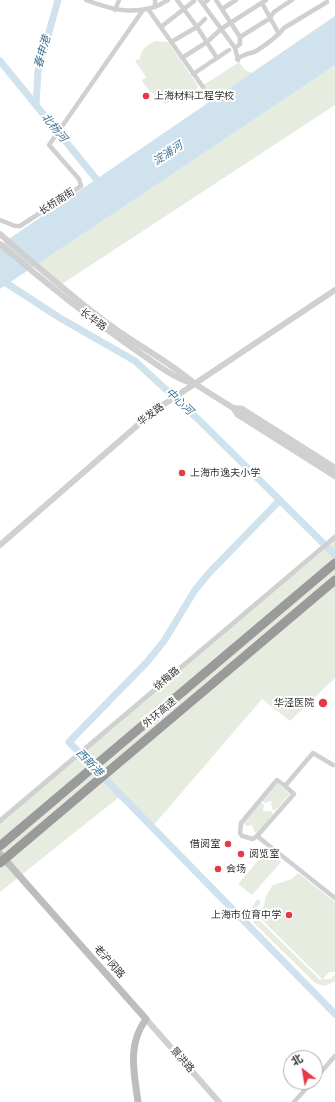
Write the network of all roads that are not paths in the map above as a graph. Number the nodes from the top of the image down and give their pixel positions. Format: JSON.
{"nodes":[{"id":1,"x":86,"y":0,"type":"edge"},
{"id":2,"x":119,"y":0,"type":"edge"},
{"id":3,"x":155,"y":0,"type":"edge"},
{"id":4,"x":168,"y":0,"type":"edge"},
{"id":5,"x":177,"y":0,"type":"edge"},
{"id":6,"x":208,"y":0,"type":"edge"},
{"id":7,"x":216,"y":0,"type":"edge"},
{"id":8,"x":236,"y":0,"type":"edge"},
{"id":9,"x":292,"y":0,"type":"edge"},
{"id":10,"x":194,"y":1,"type":"dead end"},
{"id":11,"x":264,"y":1,"type":"edge"},
{"id":12,"x":100,"y":2,"type":"edge"},
{"id":13,"x":201,"y":2,"type":"edge"},
{"id":14,"x":327,"y":2,"type":"dead end"},
{"id":15,"x":155,"y":7,"type":"junction"},
{"id":16,"x":185,"y":9,"type":"junction"},
{"id":17,"x":222,"y":9,"type":"junction"},
{"id":18,"x":115,"y":10,"type":"junction"},
{"id":19,"x":146,"y":10,"type":"junction"},
{"id":20,"x":205,"y":19,"type":"dead end"},
{"id":21,"x":269,"y":19,"type":"junction"},
{"id":22,"x":230,"y":23,"type":"junction"},
{"id":23,"x":161,"y":27,"type":"junction"},
{"id":24,"x":197,"y":27,"type":"junction"},
{"id":25,"x":220,"y":29,"type":"junction"},
{"id":26,"x":279,"y":34,"type":"junction"},
{"id":27,"x":240,"y":37,"type":"junction"},
{"id":28,"x":171,"y":42,"type":"junction"},
{"id":29,"x":206,"y":42,"type":"junction"},
{"id":30,"x":235,"y":48,"type":"junction"},
{"id":31,"x":229,"y":50,"type":"dead end"},
{"id":32,"x":182,"y":58,"type":"junction"},
{"id":33,"x":217,"y":58,"type":"junction"},
{"id":34,"x":193,"y":74,"type":"junction"},
{"id":35,"x":203,"y":87,"type":"dead end"},
{"id":36,"x":0,"y":220,"type":"edge"},
{"id":37,"x":0,"y":234,"type":"edge"},
{"id":38,"x":0,"y":238,"type":"edge"},
{"id":39,"x":0,"y":244,"type":"edge"},
{"id":40,"x":335,"y":290,"type":"edge"},
{"id":41,"x":94,"y":317,"type":"junction"},
{"id":42,"x":195,"y":384,"type":"junction"},
{"id":43,"x":232,"y":407,"type":"junction"},
{"id":44,"x":335,"y":467,"type":"edge"},
{"id":45,"x":335,"y":472,"type":"edge"},
{"id":46,"x":335,"y":477,"type":"edge"},
{"id":47,"x":334,"y":538,"type":"edge"},
{"id":48,"x":0,"y":545,"type":"edge"},
{"id":49,"x":335,"y":563,"type":"edge"},
{"id":50,"x":335,"y":580,"type":"edge"},
{"id":51,"x":334,"y":764,"type":"edge"},
{"id":52,"x":285,"y":786,"type":"junction"},
{"id":53,"x":0,"y":821,"type":"edge"},
{"id":54,"x":257,"y":836,"type":"junction"},
{"id":55,"x":0,"y":846,"type":"edge"},
{"id":56,"x":0,"y":854,"type":"edge"},
{"id":57,"x":0,"y":863,"type":"edge"},
{"id":58,"x":335,"y":898,"type":"edge"},
{"id":59,"x":146,"y":1019,"type":"junction"},
{"id":60,"x":335,"y":1056,"type":"edge"},
{"id":61,"x":323,"y":1070,"type":"edge"},
{"id":62,"x":305,"y":1090,"type":"edge"},
{"id":63,"x":138,"y":1102,"type":"edge"},
{"id":64,"x":219,"y":1102,"type":"edge"},
{"id":65,"x":294,"y":1102,"type":"edge"}],
"edges":[{"from":1,"to":12,"type":"street"},
{"from":2,"to":18,"type":"street"},
{"from":3,"to":15,"type":"street"},
{"from":4,"to":15,"type":"street"},
{"from":5,"to":16,"type":"street"},
{"from":6,"to":13,"type":"street"},
{"from":7,"to":17,"type":"street"},
{"from":8,"to":17,"type":"street"},
{"from":9,"to":21,"type":"street"},
{"from":10,"to":16,"type":"street"},
{"from":11,"to":21,"type":"street"},
{"from":11,"to":22,"type":"street"},
{"from":12,"to":18,"type":"street"},
{"from":13,"to":25,"type":"street"},
{"from":14,"to":26,"type":"street"},
{"from":15,"to":19,"type":"street"},
{"from":16,"to":23,"type":"street"},
{"from":16,"to":24,"type":"street"},
{"from":17,"to":22,"type":"street"},
{"from":18,"to":19,"type":"street"},
{"from":19,"to":23,"type":"street"},
{"from":19,"to":36,"type":"street","name":"长桥南街"},
{"from":20,"to":24,"type":"street"},
{"from":21,"to":26,"type":"street"},
{"from":21,"to":27,"type":"street"},
{"from":22,"to":25,"type":"street"},
{"from":22,"to":27,"type":"street"},
{"from":23,"to":28,"type":"street"},
{"from":24,"to":28,"type":"street"},
{"from":24,"to":29,"type":"street"},
{"from":25,"to":29,"type":"street"},
{"from":25,"to":30,"type":"street"},
{"from":26,"to":30,"type":"street"},
{"from":27,"to":30,"type":"street"},
{"from":28,"to":32,"type":"street"},
{"from":29,"to":32,"type":"street"},
{"from":29,"to":33,"type":"street"},
{"from":31,"to":33,"type":"street"},
{"from":32,"to":34,"type":"street"},
{"from":33,"to":34,"type":"street"},
{"from":34,"to":35,"type":"street"},
{"from":37,"to":41,"type":"street","name":"长华路"},
{"from":38,"to":41,"type":"street","name":"长华路"},
{"from":39,"to":41,"type":"street","name":"长华路"},
{"from":40,"to":42,"type":"street","name":"华发路"},
{"from":41,"to":42,"type":"street","name":"长华路"},
{"from":42,"to":43,"type":"street","name":"长华路"},
{"from":42,"to":48,"type":"street","name":"华发路"},
{"from":43,"to":44,"type":"street","name":"长华路"},
{"from":43,"to":45,"type":"street","name":"长华路"},
{"from":43,"to":46,"type":"street","name":"长华路"},
{"from":47,"to":53,"type":"street","name":"徐梅路"},
{"from":49,"to":55,"type":"highway","name":"外环高速"},
{"from":50,"to":57,"type":"highway","name":"外环高速"},
{"from":51,"to":52,"type":"street"},
{"from":52,"to":54,"type":"street"},
{"from":52,"to":54,"type":"street"},
{"from":54,"to":58,"type":"street"},
{"from":56,"to":59,"type":"main road","name":"老沪闵路"},
{"from":59,"to":63,"type":"main road"},
{"from":59,"to":64,"type":"street","name":"景洪路"},
{"from":60,"to":61,"type":"street"},
{"from":62,"to":65,"type":"street"}]}
